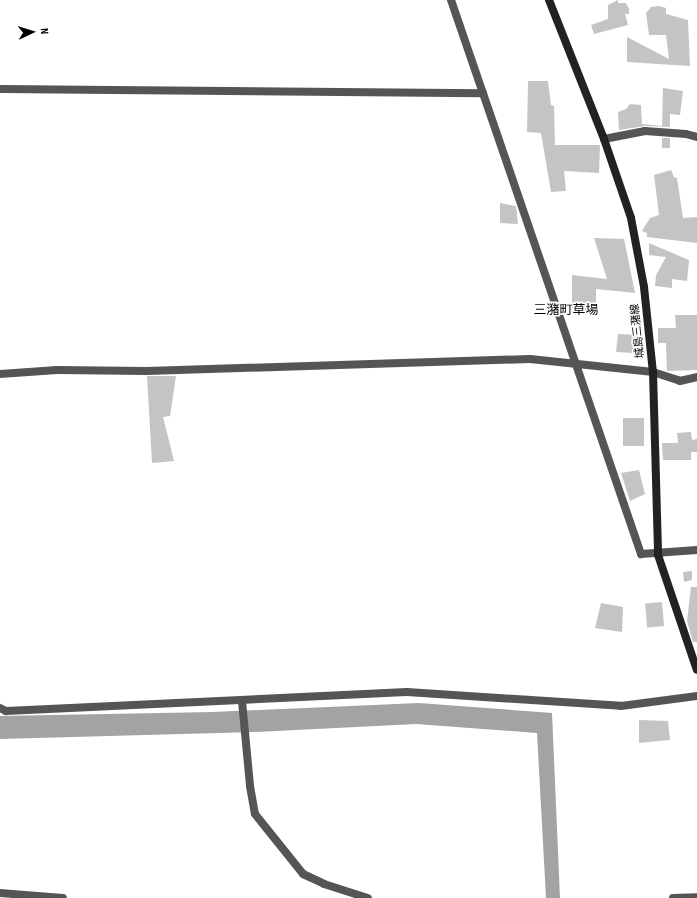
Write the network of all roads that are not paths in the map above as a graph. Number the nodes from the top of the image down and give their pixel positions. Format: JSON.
{"nodes":[{"id":1,"x":451,"y":0,"type":"edge"},
{"id":2,"x":549,"y":0,"type":"edge"},
{"id":3,"x":0,"y":89,"type":"edge"},
{"id":4,"x":483,"y":93,"type":"junction"},
{"id":5,"x":697,"y":138,"type":"edge"},
{"id":6,"x":604,"y":139,"type":"junction"},
{"id":7,"x":574,"y":362,"type":"junction"},
{"id":8,"x":653,"y":372,"type":"junction"},
{"id":9,"x":0,"y":374,"type":"edge"},
{"id":10,"x":697,"y":378,"type":"edge"},
{"id":11,"x":697,"y":550,"type":"edge"},
{"id":12,"x":658,"y":555,"type":"junction"},
{"id":13,"x":697,"y":670,"type":"edge"},
{"id":14,"x":697,"y":696,"type":"edge"},
{"id":15,"x":242,"y":701,"type":"junction"},
{"id":16,"x":0,"y":708,"type":"edge"},
{"id":17,"x":0,"y":893,"type":"edge"},
{"id":18,"x":697,"y":897,"type":"edge"},
{"id":19,"x":63,"y":898,"type":"edge"},
{"id":20,"x":368,"y":898,"type":"edge"},
{"id":21,"x":673,"y":898,"type":"edge"}],
"edges":[{"from":1,"to":4,"type":"street"},
{"from":2,"to":6,"type":"main road","name":"城島三潴線"},
{"from":3,"to":4,"type":"street"},
{"from":4,"to":7,"type":"street"},
{"from":5,"to":6,"type":"street"},
{"from":6,"to":8,"type":"main road","name":"城島三潴線"},
{"from":7,"to":8,"type":"street"},
{"from":7,"to":9,"type":"street"},
{"from":7,"to":12,"type":"street"},
{"from":8,"to":10,"type":"street"},
{"from":8,"to":12,"type":"main road","name":"城島三潴線"},
{"from":11,"to":12,"type":"street"},
{"from":12,"to":13,"type":"main road","name":"城島三潴線"},
{"from":14,"to":15,"type":"street"},
{"from":15,"to":16,"type":"street"},
{"from":15,"to":20,"type":"street"},
{"from":17,"to":19,"type":"street"},
{"from":18,"to":21,"type":"street"}]}
